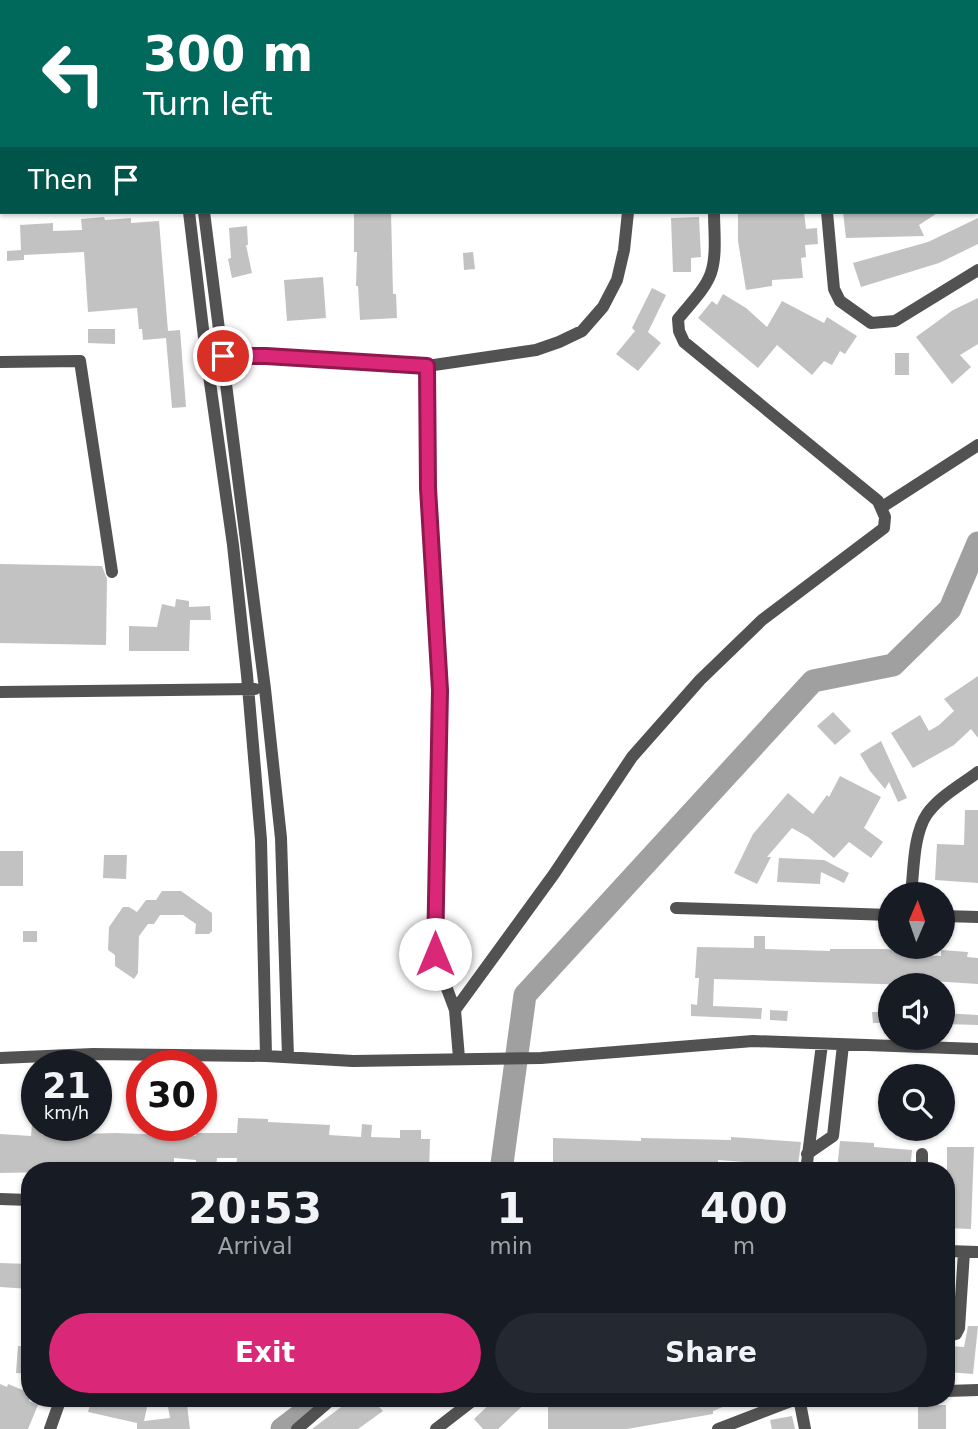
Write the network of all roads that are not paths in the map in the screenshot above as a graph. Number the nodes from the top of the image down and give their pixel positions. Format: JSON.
{"nodes":[{"id":1,"x":189,"y":214,"type":"edge"},
{"id":2,"x":204,"y":214,"type":"edge"},
{"id":3,"x":628,"y":214,"type":"edge"},
{"id":4,"x":714,"y":214,"type":"edge"},
{"id":5,"x":827,"y":214,"type":"edge"},
{"id":6,"x":978,"y":270,"type":"edge"},
{"id":7,"x":206,"y":354,"type":"junction"},
{"id":8,"x":223,"y":356,"type":"junction"},
{"id":9,"x":0,"y":362,"type":"edge"},
{"id":10,"x":427,"y":366,"type":"junction"},
{"id":11,"x":978,"y":445,"type":"edge"},
{"id":12,"x":881,"y":507,"type":"junction"},
{"id":13,"x":112,"y":572,"type":"dead end"},
{"id":14,"x":248,"y":689,"type":"junction"},
{"id":15,"x":265,"y":689,"type":"junction"},
{"id":16,"x":0,"y":692,"type":"edge"},
{"id":17,"x":978,"y":772,"type":"edge"},
{"id":18,"x":913,"y":882,"type":"edge"},
{"id":19,"x":676,"y":908,"type":"dead end"},
{"id":20,"x":878,"y":915,"type":"edge"},
{"id":21,"x":956,"y":916,"type":"edge"},
{"id":22,"x":978,"y":917,"type":"edge"},
{"id":23,"x":455,"y":1010,"type":"junction"},
{"id":24,"x":822,"y":1044,"type":"junction"},
{"id":25,"x":843,"y":1045,"type":"junction"},
{"id":26,"x":978,"y":1049,"type":"edge"},
{"id":27,"x":266,"y":1056,"type":"junction"},
{"id":28,"x":288,"y":1057,"type":"junction"},
{"id":29,"x":0,"y":1058,"type":"edge"},
{"id":30,"x":458,"y":1058,"type":"junction"},
{"id":31,"x":807,"y":1154,"type":"junction"},
{"id":32,"x":922,"y":1154,"type":"dead end"},
{"id":33,"x":807,"y":1162,"type":"edge"},
{"id":34,"x":922,"y":1162,"type":"edge"},
{"id":35,"x":0,"y":1199,"type":"edge"},
{"id":36,"x":21,"y":1200,"type":"edge"},
{"id":37,"x":955,"y":1251,"type":"edge"},
{"id":38,"x":964,"y":1252,"type":"junction"},
{"id":39,"x":978,"y":1252,"type":"edge"},
{"id":40,"x":955,"y":1334,"type":"edge"},
{"id":41,"x":978,"y":1390,"type":"edge"},
{"id":42,"x":955,"y":1391,"type":"edge"},
{"id":43,"x":58,"y":1407,"type":"edge"},
{"id":44,"x":323,"y":1407,"type":"edge"},
{"id":45,"x":464,"y":1407,"type":"edge"},
{"id":46,"x":782,"y":1407,"type":"edge"},
{"id":47,"x":801,"y":1407,"type":"edge"},
{"id":48,"x":749,"y":1424,"type":"edge"},
{"id":49,"x":50,"y":1429,"type":"edge"},
{"id":50,"x":297,"y":1429,"type":"edge"},
{"id":51,"x":436,"y":1429,"type":"edge"},
{"id":52,"x":718,"y":1429,"type":"edge"},
{"id":53,"x":805,"y":1429,"type":"edge"}],
"edges":[{"from":1,"to":7,"type":"street"},
{"from":2,"to":8,"type":"street"},
{"from":3,"to":10,"type":"street"},
{"from":4,"to":12,"type":"street"},
{"from":5,"to":6,"type":"street"},
{"from":7,"to":8,"type":"street"},
{"from":7,"to":14,"type":"street"},
{"from":8,"to":10,"type":"street"},
{"from":8,"to":15,"type":"street"},
{"from":9,"to":13,"type":"street"},
{"from":10,"to":23,"type":"street"},
{"from":11,"to":12,"type":"street"},
{"from":12,"to":23,"type":"street"},
{"from":14,"to":15,"type":"street"},
{"from":14,"to":16,"type":"street"},
{"from":14,"to":27,"type":"street"},
{"from":15,"to":28,"type":"street"},
{"from":17,"to":18,"type":"street"},
{"from":19,"to":20,"type":"street"},
{"from":21,"to":22,"type":"street"},
{"from":23,"to":30,"type":"street"},
{"from":24,"to":25,"type":"street"},
{"from":24,"to":30,"type":"street"},
{"from":24,"to":31,"type":"street"},
{"from":25,"to":26,"type":"street"},
{"from":25,"to":31,"type":"street"},
{"from":27,"to":28,"type":"street"},
{"from":27,"to":29,"type":"street"},
{"from":28,"to":30,"type":"street"},
{"from":31,"to":33,"type":"street"},
{"from":32,"to":34,"type":"street"},
{"from":35,"to":36,"type":"street"},
{"from":37,"to":38,"type":"street"},
{"from":38,"to":39,"type":"street"},
{"from":38,"to":40,"type":"street"},
{"from":41,"to":42,"type":"street"},
{"from":43,"to":49,"type":"street"},
{"from":44,"to":50,"type":"street"},
{"from":45,"to":51,"type":"street"},
{"from":46,"to":48,"type":"street"},
{"from":47,"to":53,"type":"street"},
{"from":48,"to":52,"type":"street"}]}
